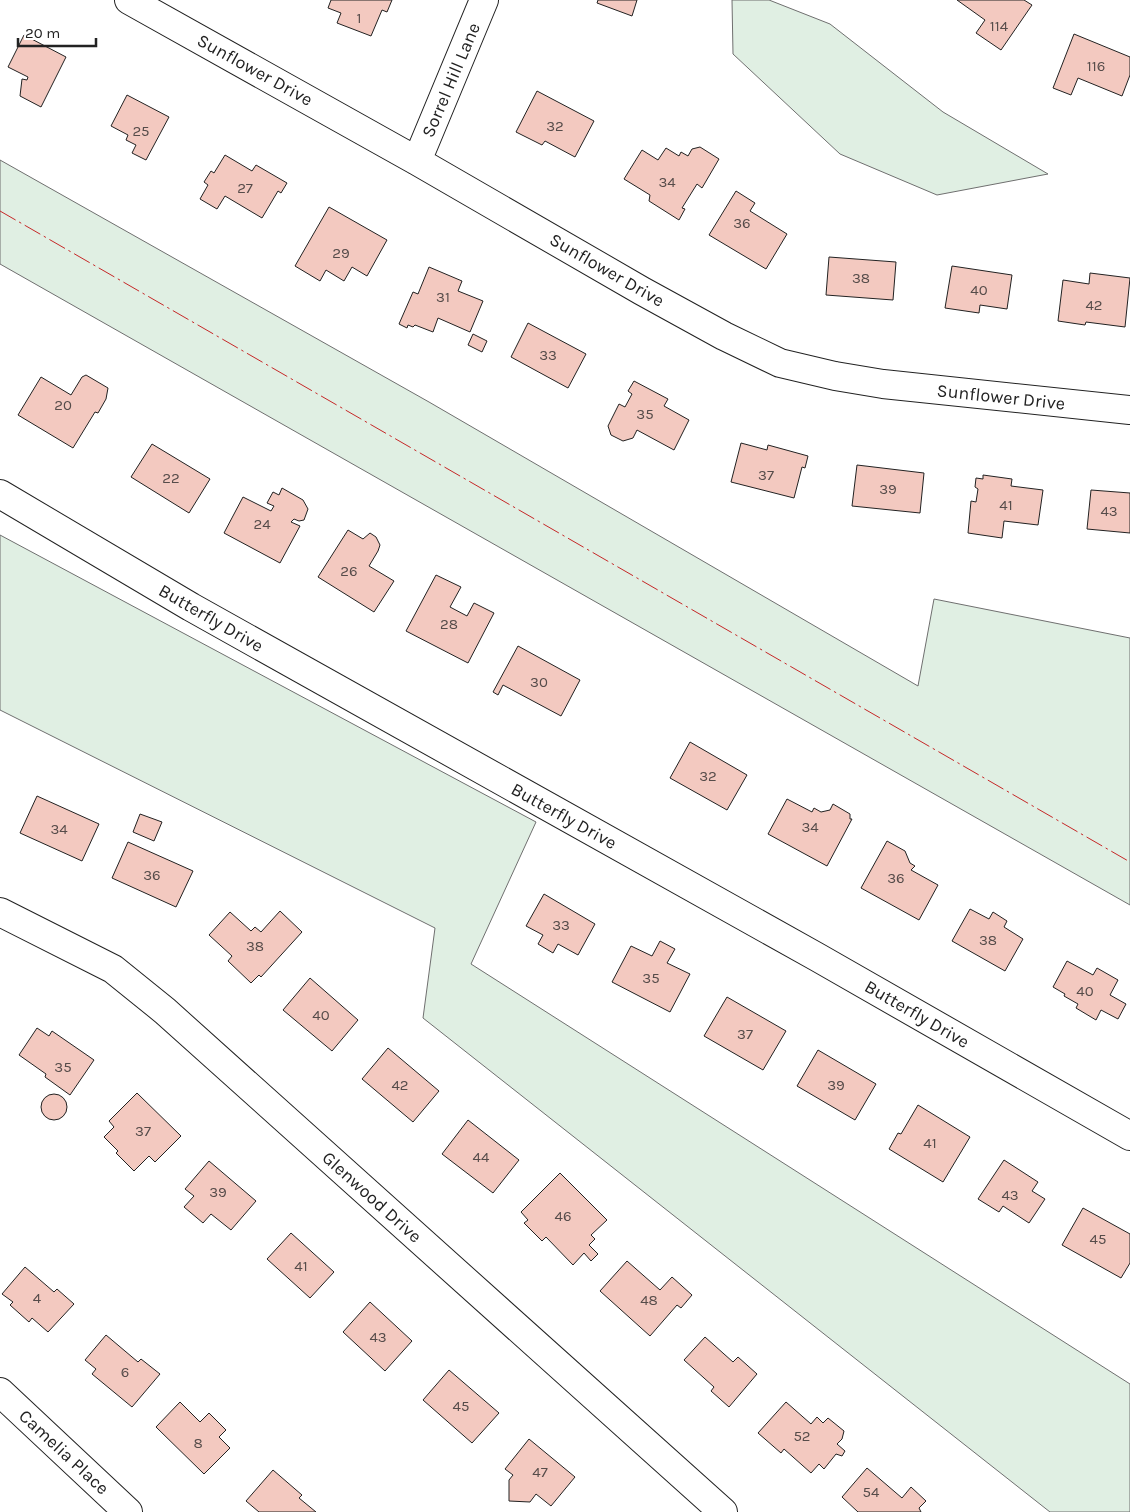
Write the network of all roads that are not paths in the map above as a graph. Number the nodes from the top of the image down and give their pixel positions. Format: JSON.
{"nodes":[{"id":1,"x":129,"y":0,"type":"edge"},
{"id":2,"x":484,"y":0,"type":"edge"},
{"id":3,"x":417,"y":161,"type":"junction"},
{"id":4,"x":1130,"y":410,"type":"edge"},
{"id":5,"x":0,"y":494,"type":"edge"},
{"id":6,"x":1,"y":914,"type":"edge"},
{"id":7,"x":1130,"y":1136,"type":"edge"},
{"id":8,"x":0,"y":1392,"type":"edge"},
{"id":9,"x":128,"y":1512,"type":"edge"},
{"id":10,"x":723,"y":1512,"type":"edge"}],
"edges":[{"from":1,"to":3,"type":"street","name":"Sunflower Drive"},
{"from":2,"to":3,"type":"street","name":"Sorrel Hill Lane"},
{"from":3,"to":4,"type":"street","name":"Sunflower Drive"},
{"from":5,"to":7,"type":"street","name":"Butterfly Drive"},
{"from":6,"to":10,"type":"street","name":"Glenwood Drive"},
{"from":8,"to":9,"type":"street","name":"Camelia Place"}]}
